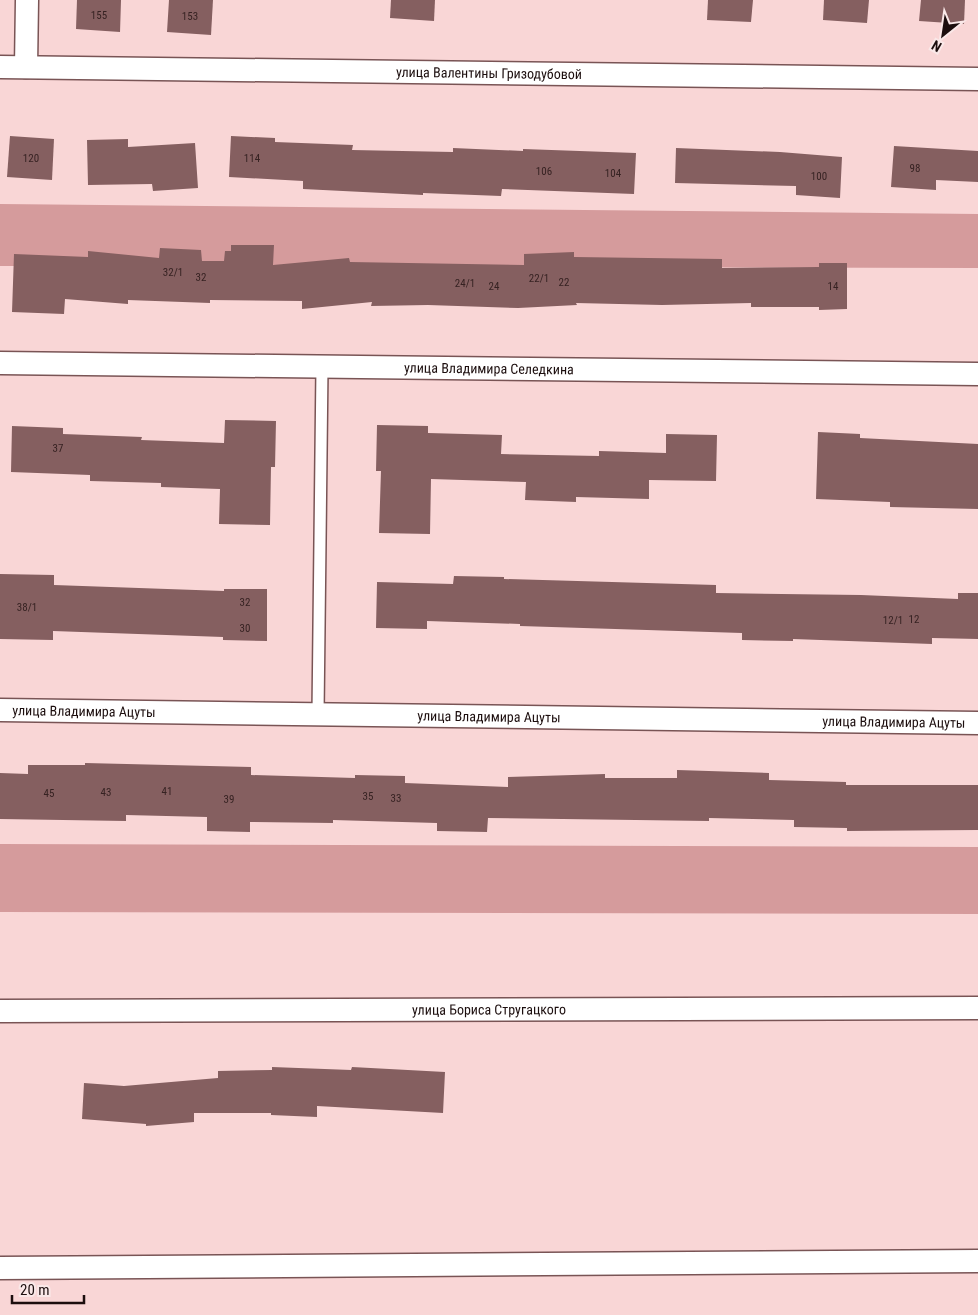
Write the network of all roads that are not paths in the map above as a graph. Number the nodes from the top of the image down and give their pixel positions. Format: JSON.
{"nodes":[{"id":1,"x":27,"y":0,"type":"edge"},
{"id":2,"x":0,"y":67,"type":"edge"},
{"id":3,"x":26,"y":67,"type":"junction"},
{"id":4,"x":978,"y":79,"type":"edge"},
{"id":5,"x":0,"y":363,"type":"edge"},
{"id":6,"x":322,"y":367,"type":"junction"},
{"id":7,"x":978,"y":374,"type":"edge"},
{"id":8,"x":0,"y":710,"type":"edge"},
{"id":9,"x":318,"y":714,"type":"junction"},
{"id":10,"x":978,"y":723,"type":"edge"},
{"id":11,"x":978,"y":1008,"type":"edge"},
{"id":12,"x":0,"y":1011,"type":"edge"},
{"id":13,"x":978,"y":1261,"type":"edge"},
{"id":14,"x":0,"y":1268,"type":"edge"}],
"edges":[{"from":1,"to":3,"type":"street"},
{"from":2,"to":3,"type":"street","name":"улица Валентины Гризодубовой"},
{"from":3,"to":4,"type":"street","name":"улица Валентины Гризодубовой"},
{"from":5,"to":6,"type":"street","name":"улица Владимира Селедкина"},
{"from":6,"to":7,"type":"street","name":"улица Владимира Селедкина"},
{"from":6,"to":9,"type":"lane"},
{"from":8,"to":9,"type":"street","name":"улица Владимира Ацуты"},
{"from":9,"to":10,"type":"street","name":"улица Владимира Ацуты"},
{"from":11,"to":12,"type":"street","name":"улица Бориса Стругацкого"},
{"from":13,"to":14,"type":"street"}]}
